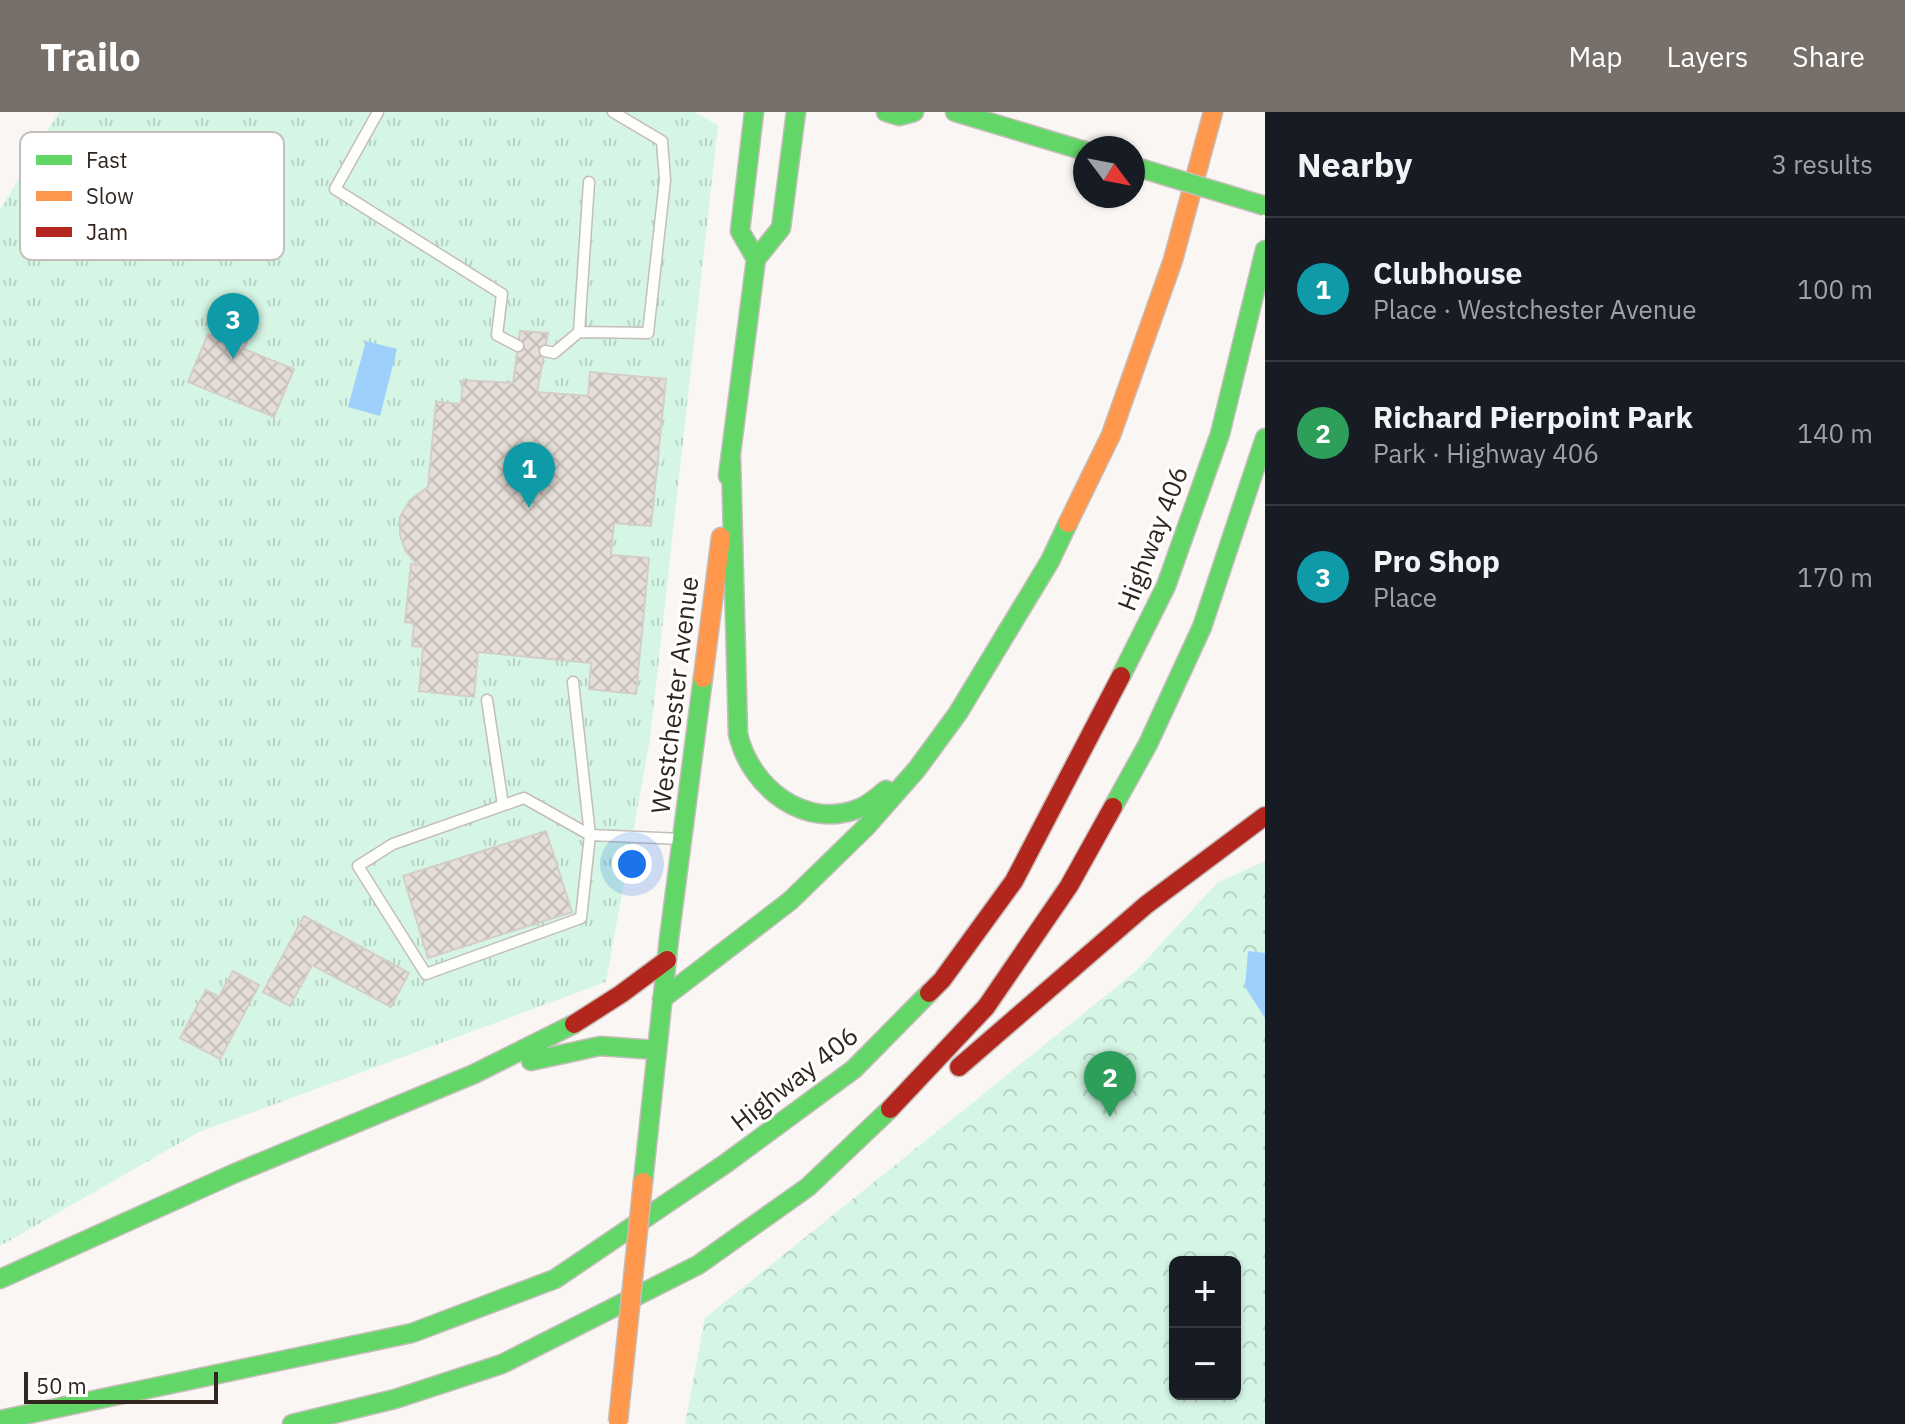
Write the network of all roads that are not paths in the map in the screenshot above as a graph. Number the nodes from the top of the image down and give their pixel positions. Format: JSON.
{"nodes":[{"id":1,"x":378,"y":112,"type":"edge"},
{"id":2,"x":613,"y":112,"type":"edge"},
{"id":3,"x":754,"y":112,"type":"edge"},
{"id":4,"x":796,"y":112,"type":"edge"},
{"id":5,"x":886,"y":112,"type":"edge"},
{"id":6,"x":914,"y":112,"type":"edge"},
{"id":7,"x":955,"y":112,"type":"edge"},
{"id":8,"x":1213,"y":112,"type":"edge"},
{"id":9,"x":1073,"y":147,"type":"edge"},
{"id":10,"x":1145,"y":170,"type":"edge"},
{"id":11,"x":589,"y":182,"type":"dead end"},
{"id":12,"x":1265,"y":206,"type":"edge"},
{"id":13,"x":1265,"y":250,"type":"edge"},
{"id":14,"x":756,"y":259,"type":"junction"},
{"id":15,"x":579,"y":332,"type":"junction"},
{"id":16,"x":518,"y":346,"type":"dead end"},
{"id":17,"x":545,"y":351,"type":"dead end"},
{"id":18,"x":1265,"y":438,"type":"edge"},
{"id":19,"x":731,"y":458,"type":"junction"},
{"id":20,"x":573,"y":682,"type":"dead end"},
{"id":21,"x":487,"y":700,"type":"dead end"},
{"id":22,"x":917,"y":769,"type":"junction"},
{"id":23,"x":503,"y":805,"type":"junction"},
{"id":24,"x":1265,"y":816,"type":"edge"},
{"id":25,"x":590,"y":835,"type":"junction"},
{"id":26,"x":682,"y":839,"type":"junction"},
{"id":27,"x":667,"y":960,"type":"junction"},
{"id":28,"x":662,"y":999,"type":"junction"},
{"id":29,"x":657,"y":1050,"type":"junction"},
{"id":30,"x":487,"y":1071,"type":"junction"},
{"id":31,"x":808,"y":1187,"type":"junction"},
{"id":32,"x":0,"y":1279,"type":"edge"},
{"id":33,"x":0,"y":1420,"type":"edge"},
{"id":34,"x":618,"y":1423,"type":"edge"},
{"id":35,"x":292,"y":1424,"type":"edge"}],
"edges":[{"from":1,"to":16,"type":"lane"},
{"from":2,"to":15,"type":"lane"},
{"from":3,"to":14,"type":"main road"},
{"from":4,"to":14,"type":"main road"},
{"from":5,"to":6,"type":"main road"},
{"from":7,"to":9,"type":"main road"},
{"from":8,"to":22,"type":"main road"},
{"from":10,"to":12,"type":"main road","bridge":true},
{"from":11,"to":15,"type":"lane"},
{"from":13,"to":33,"type":"main road","name":"Highway 406"},
{"from":14,"to":19,"type":"main road","name":"Westchester Avenue"},
{"from":15,"to":17,"type":"lane"},
{"from":18,"to":31,"type":"main road"},
{"from":19,"to":22,"type":"main road"},
{"from":19,"to":26,"type":"main road","name":"Westchester Avenue"},
{"from":20,"to":25,"type":"lane"},
{"from":21,"to":23,"type":"lane"},
{"from":22,"to":28,"type":"main road"},
{"from":23,"to":25,"type":"lane"},
{"from":23,"to":25,"type":"lane"},
{"from":24,"to":31,"type":"main road"},
{"from":25,"to":26,"type":"lane"},
{"from":26,"to":27,"type":"main road","name":"Westchester Avenue"},
{"from":27,"to":28,"type":"main road","name":"Westchester Avenue"},
{"from":27,"to":30,"type":"main road"},
{"from":28,"to":29,"type":"main road","name":"Westchester Avenue"},
{"from":29,"to":30,"type":"main road"},
{"from":29,"to":34,"type":"main road","name":"Westchester Avenue","bridge":true},
{"from":30,"to":32,"type":"main road"},
{"from":31,"to":35,"type":"main road"}]}
